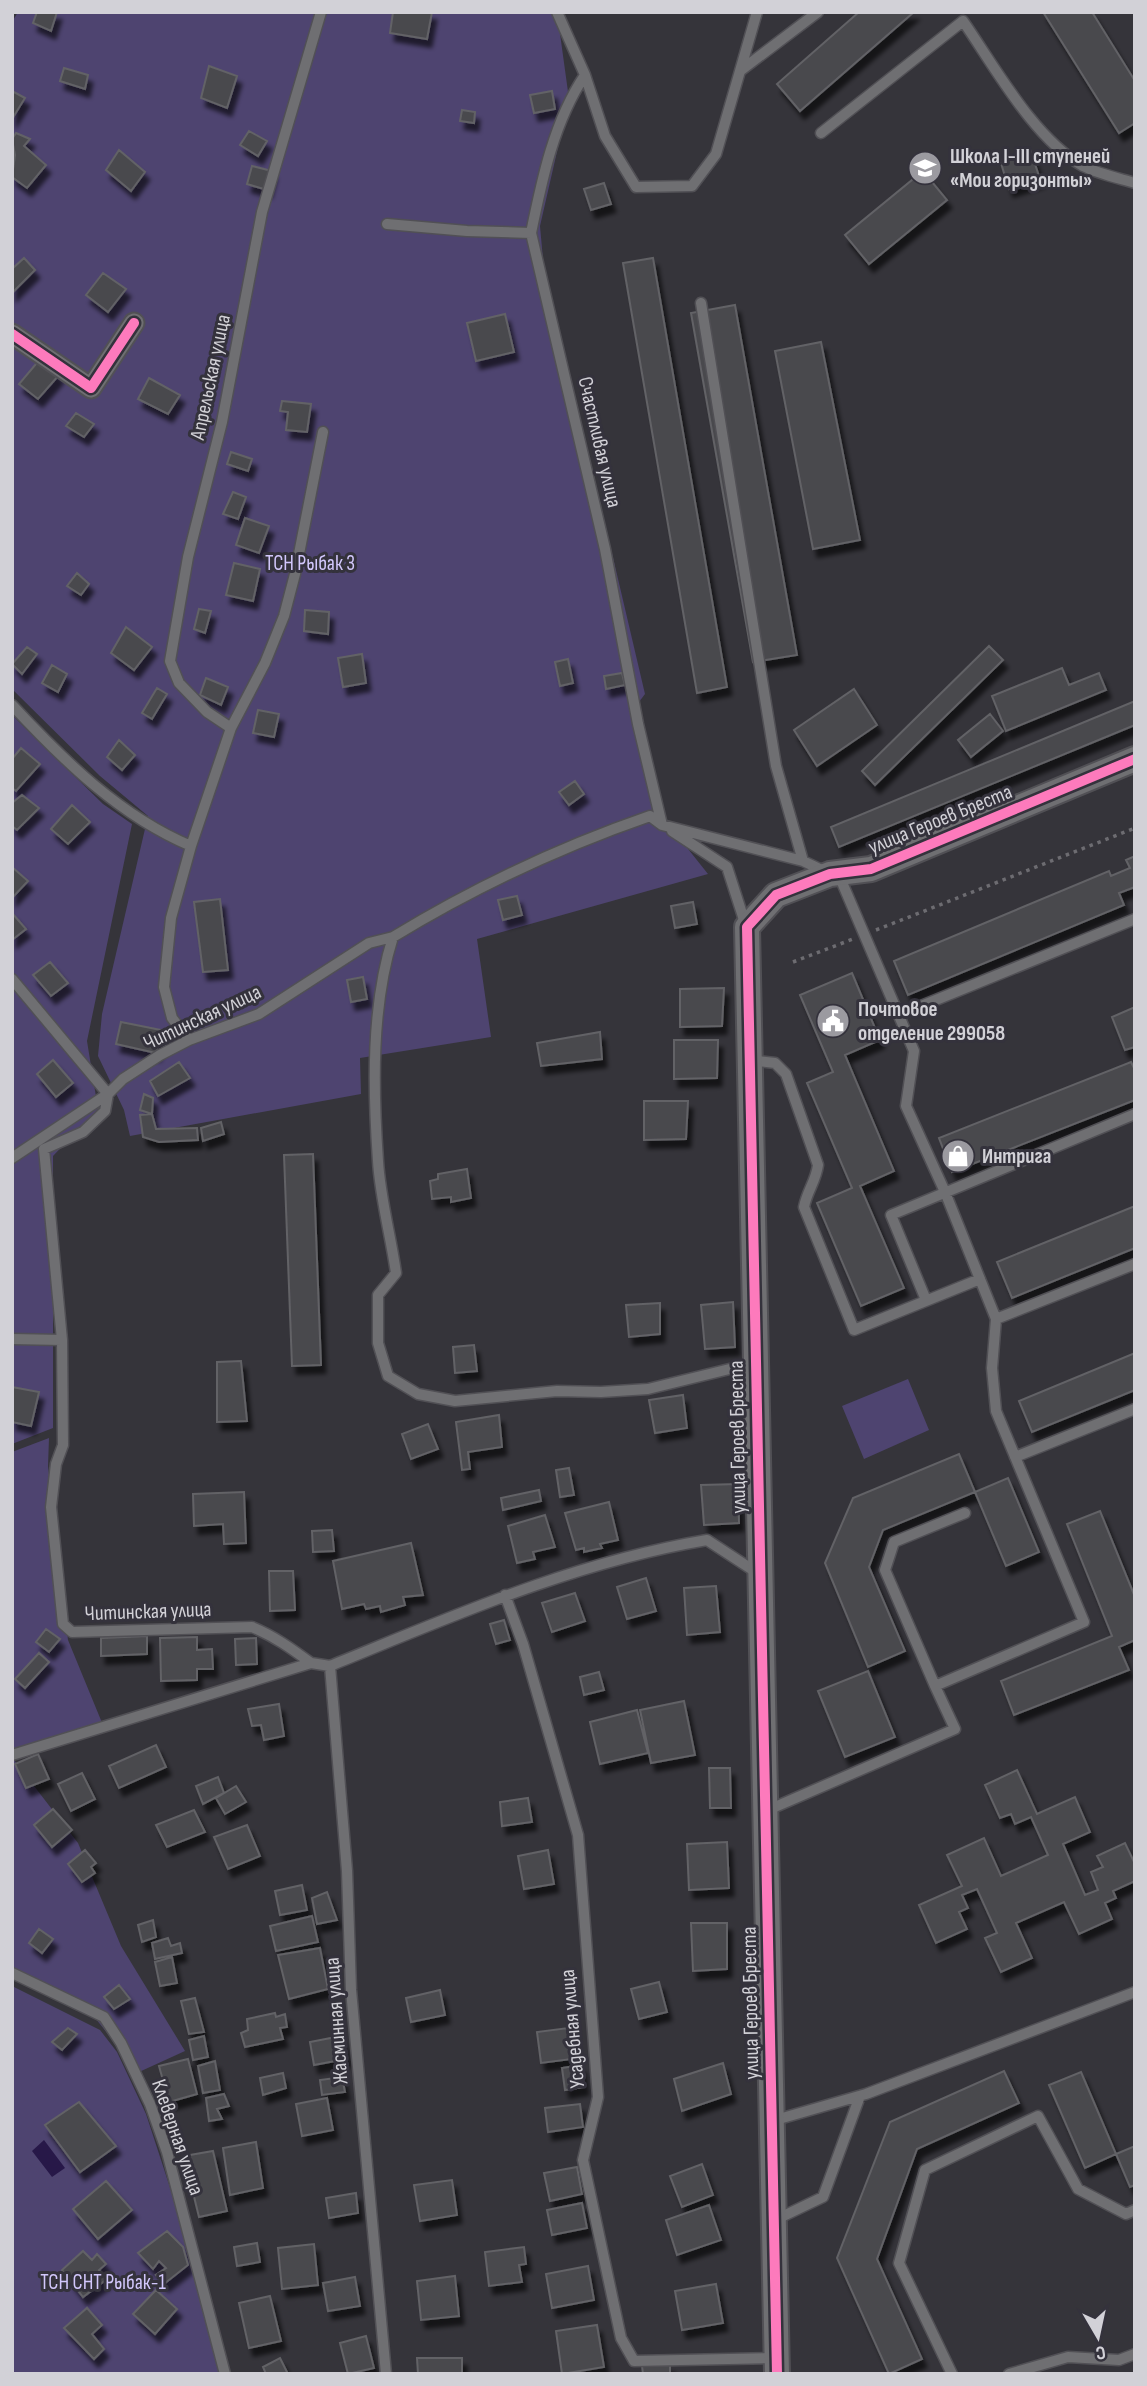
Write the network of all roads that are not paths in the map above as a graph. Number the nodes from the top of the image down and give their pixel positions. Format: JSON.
{"nodes":[{"id":1,"x":321,"y":12,"type":"edge"},
{"id":2,"x":558,"y":12,"type":"edge"},
{"id":3,"x":757,"y":12,"type":"edge"},
{"id":4,"x":818,"y":12,"type":"edge"},
{"id":5,"x":740,"y":71,"type":"junction"},
{"id":6,"x":585,"y":75,"type":"junction"},
{"id":7,"x":821,"y":133,"type":"dead end"},
{"id":8,"x":1135,"y":183,"type":"edge"},
{"id":9,"x":387,"y":223,"type":"dead end"},
{"id":10,"x":531,"y":233,"type":"junction"},
{"id":11,"x":701,"y":303,"type":"dead end"},
{"id":12,"x":134,"y":323,"type":"dead end"},
{"id":13,"x":12,"y":334,"type":"edge"},
{"id":14,"x":323,"y":432,"type":"dead end"},
{"id":15,"x":12,"y":705,"type":"edge"},
{"id":16,"x":231,"y":729,"type":"junction"},
{"id":17,"x":1135,"y":759,"type":"edge"},
{"id":18,"x":662,"y":825,"type":"junction"},
{"id":19,"x":191,"y":846,"type":"junction"},
{"id":20,"x":803,"y":861,"type":"junction"},
{"id":21,"x":834,"y":873,"type":"junction"},
{"id":22,"x":1135,"y":919,"type":"edge"},
{"id":23,"x":747,"y":927,"type":"junction"},
{"id":24,"x":393,"y":937,"type":"junction"},
{"id":25,"x":12,"y":979,"type":"edge"},
{"id":26,"x":899,"y":1015,"type":"junction"},
{"id":27,"x":189,"y":1040,"type":"junction"},
{"id":28,"x":750,"y":1059,"type":"junction"},
{"id":29,"x":108,"y":1094,"type":"junction"},
{"id":30,"x":1135,"y":1114,"type":"edge"},
{"id":31,"x":12,"y":1158,"type":"edge"},
{"id":32,"x":945,"y":1192,"type":"junction"},
{"id":33,"x":1135,"y":1264,"type":"edge"},
{"id":34,"x":980,"y":1279,"type":"junction"},
{"id":35,"x":926,"y":1300,"type":"junction"},
{"id":36,"x":996,"y":1319,"type":"junction"},
{"id":37,"x":12,"y":1339,"type":"edge"},
{"id":38,"x":62,"y":1340,"type":"junction"},
{"id":39,"x":754,"y":1363,"type":"junction"},
{"id":40,"x":1135,"y":1409,"type":"edge"},
{"id":41,"x":1015,"y":1457,"type":"junction"},
{"id":42,"x":965,"y":1513,"type":"dead end"},
{"id":43,"x":759,"y":1574,"type":"junction"},
{"id":44,"x":505,"y":1595,"type":"junction"},
{"id":45,"x":311,"y":1663,"type":"junction"},
{"id":46,"x":330,"y":1666,"type":"junction"},
{"id":47,"x":935,"y":1686,"type":"junction"},
{"id":48,"x":12,"y":1755,"type":"edge"},
{"id":49,"x":764,"y":1811,"type":"junction"},
{"id":50,"x":12,"y":1973,"type":"edge"},
{"id":51,"x":1135,"y":1992,"type":"edge"},
{"id":52,"x":860,"y":2096,"type":"junction"},
{"id":53,"x":772,"y":2121,"type":"junction"},
{"id":54,"x":1135,"y":2210,"type":"edge"},
{"id":55,"x":774,"y":2221,"type":"junction"},
{"id":56,"x":1135,"y":2354,"type":"edge"},
{"id":57,"x":777,"y":2366,"type":"edge"},
{"id":58,"x":225,"y":2374,"type":"edge"},
{"id":59,"x":386,"y":2374,"type":"edge"},
{"id":60,"x":952,"y":2374,"type":"edge"},
{"id":61,"x":1009,"y":2374,"type":"edge"}],
"edges":[{"from":1,"to":16,"type":"lane","name":"Апрельская улица"},
{"from":2,"to":6,"type":"lane"},
{"from":3,"to":5,"type":"lane"},
{"from":4,"to":5,"type":"lane"},
{"from":5,"to":6,"type":"lane"},
{"from":6,"to":10,"type":"lane","name":"Счастливая улица"},
{"from":7,"to":8,"type":"lane"},
{"from":9,"to":10,"type":"lane"},
{"from":10,"to":18,"type":"lane","name":"Счастливая улица"},
{"from":11,"to":20,"type":"lane"},
{"from":12,"to":13,"type":"street"},
{"from":14,"to":16,"type":"lane"},
{"from":15,"to":19,"type":"lane"},
{"from":16,"to":19,"type":"lane"},
{"from":17,"to":21,"type":"street","name":"улица Героев Бреста"},
{"from":18,"to":20,"type":"lane"},
{"from":18,"to":23,"type":"lane"},
{"from":18,"to":24,"type":"lane","name":"Читинская улица"},
{"from":19,"to":27,"type":"lane"},
{"from":20,"to":21,"type":"lane"},
{"from":21,"to":23,"type":"street","name":"улица Героев Бреста"},
{"from":21,"to":26,"type":"lane"},
{"from":22,"to":26,"type":"lane"},
{"from":23,"to":28,"type":"street","name":"улица Героев Бреста"},
{"from":24,"to":27,"type":"lane","name":"Читинская улица"},
{"from":24,"to":39,"type":"lane"},
{"from":25,"to":29,"type":"lane"},
{"from":26,"to":32,"type":"lane"},
{"from":27,"to":29,"type":"lane","name":"Читинская улица"},
{"from":28,"to":35,"type":"lane"},
{"from":28,"to":39,"type":"street","name":"улица Героев Бреста"},
{"from":29,"to":31,"type":"lane"},
{"from":29,"to":38,"type":"lane","name":"Читинская улица"},
{"from":30,"to":32,"type":"lane"},
{"from":32,"to":34,"type":"lane"},
{"from":32,"to":35,"type":"lane"},
{"from":33,"to":36,"type":"lane"},
{"from":34,"to":35,"type":"lane"},
{"from":34,"to":36,"type":"lane"},
{"from":36,"to":41,"type":"lane"},
{"from":37,"to":38,"type":"lane"},
{"from":38,"to":45,"type":"lane","name":"Читинская улица"},
{"from":39,"to":43,"type":"street","name":"улица Героев Бреста"},
{"from":40,"to":41,"type":"lane"},
{"from":41,"to":47,"type":"lane"},
{"from":42,"to":47,"type":"lane"},
{"from":43,"to":44,"type":"lane"},
{"from":43,"to":49,"type":"street","name":"улица Героев Бреста"},
{"from":44,"to":46,"type":"lane"},
{"from":44,"to":57,"type":"lane","name":"Усадебная улица"},
{"from":45,"to":46,"type":"lane"},
{"from":45,"to":48,"type":"lane"},
{"from":46,"to":59,"type":"lane","name":"Жасминная улица"},
{"from":47,"to":49,"type":"lane"},
{"from":49,"to":53,"type":"street","name":"улица Героев Бреста"},
{"from":50,"to":58,"type":"lane","name":"Клеверная улица"},
{"from":51,"to":52,"type":"lane"},
{"from":52,"to":53,"type":"lane"},
{"from":52,"to":55,"type":"lane"},
{"from":53,"to":55,"type":"street","name":"улица Героев Бреста"},
{"from":54,"to":60,"type":"lane"},
{"from":55,"to":57,"type":"street","name":"улица Героев Бреста"},
{"from":56,"to":61,"type":"lane"}]}
